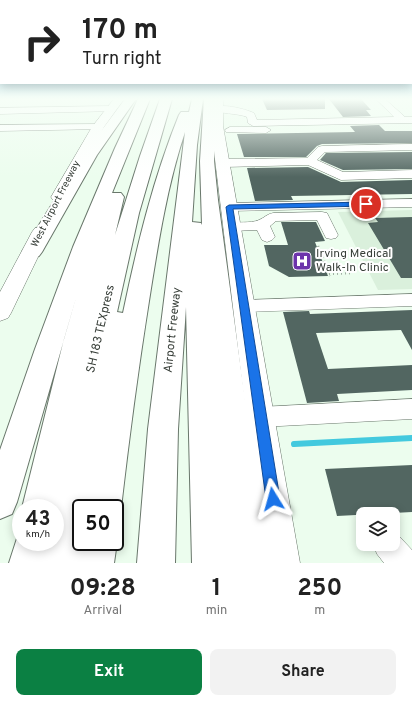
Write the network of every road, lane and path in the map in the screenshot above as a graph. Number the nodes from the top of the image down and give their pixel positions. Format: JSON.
{"nodes":[{"id":1,"x":117,"y":125,"type":"edge"},
{"id":2,"x":129,"y":125,"type":"edge"},
{"id":3,"x":140,"y":125,"type":"edge"},
{"id":4,"x":156,"y":125,"type":"edge"},
{"id":5,"x":164,"y":125,"type":"edge"},
{"id":6,"x":181,"y":125,"type":"edge"},
{"id":7,"x":198,"y":125,"type":"edge"},
{"id":8,"x":209,"y":125,"type":"edge"},
{"id":9,"x":214,"y":125,"type":"edge"},
{"id":10,"x":98,"y":127,"type":"joint"},
{"id":11,"x":412,"y":127,"type":"edge"},
{"id":12,"x":0,"y":128,"type":"edge"},
{"id":13,"x":230,"y":130,"type":"dead end"},
{"id":14,"x":412,"y":147,"type":"edge"},
{"id":15,"x":310,"y":161,"type":"junction"},
{"id":16,"x":223,"y":163,"type":"junction"},
{"id":17,"x":412,"y":174,"type":"edge"},
{"id":18,"x":186,"y":196,"type":"junction"},
{"id":19,"x":412,"y":203,"type":"edge"},
{"id":20,"x":231,"y":217,"type":"junction"},
{"id":21,"x":331,"y":235,"type":"dead end"},
{"id":22,"x":318,"y":246,"type":"dead end"},
{"id":23,"x":32,"y":252,"type":"junction"},
{"id":24,"x":353,"y":273,"type":"dead end"},
{"id":25,"x":244,"y":294,"type":"junction"},
{"id":26,"x":412,"y":300,"type":"edge"},
{"id":27,"x":0,"y":313,"type":"edge"},
{"id":28,"x":412,"y":409,"type":"edge"},
{"id":29,"x":261,"y":417,"type":"junction"},
{"id":30,"x":42,"y":499,"type":"edge"},
{"id":31,"x":85,"y":499,"type":"edge"},
{"id":32,"x":104,"y":499,"type":"edge"},
{"id":33,"x":0,"y":502,"type":"edge"},
{"id":34,"x":31,"y":551,"type":"edge"},
{"id":35,"x":76,"y":551,"type":"edge"},
{"id":36,"x":97,"y":551,"type":"edge"},
{"id":37,"x":393,"y":551,"type":"edge"},
{"id":38,"x":28,"y":563,"type":"edge"},
{"id":39,"x":54,"y":563,"type":"edge"},
{"id":40,"x":74,"y":563,"type":"edge"},
{"id":41,"x":95,"y":563,"type":"edge"},
{"id":42,"x":156,"y":563,"type":"edge"},
{"id":43,"x":211,"y":563,"type":"edge"},
{"id":44,"x":248,"y":563,"type":"edge"},
{"id":45,"x":282,"y":563,"type":"edge"},
{"id":46,"x":404,"y":563,"type":"edge"}],
"edges":[{"from":1,"to":23,"type":"highway"},
{"from":2,"to":33,"type":"highway"},
{"from":3,"to":30,"type":"highway"},
{"from":4,"to":39,"type":"highway","name":"SH 183 TEXpress"},
{"from":5,"to":31,"type":"highway","name":"SH 183 TEXpress"},
{"from":6,"to":32,"type":"highway"},
{"from":7,"to":18,"type":"highway","name":"Airport Freeway"},
{"from":8,"to":44,"type":"highway"},
{"from":9,"to":16,"type":"main road"},
{"from":10,"to":12,"type":"lane"},
{"from":10,"to":23,"type":"main road","name":"West Airport Freeway"},
{"from":11,"to":13,"type":"lane"},
{"from":14,"to":15,"type":"lane"},
{"from":15,"to":16,"type":"lane"},
{"from":15,"to":17,"type":"lane"},
{"from":16,"to":20,"type":"main road"},
{"from":18,"to":42,"type":"highway","name":"Airport Freeway"},
{"from":18,"to":43,"type":"highway"},
{"from":19,"to":20,"type":"lane"},
{"from":20,"to":21,"type":"lane"},
{"from":20,"to":25,"type":"main road"},
{"from":22,"to":24,"type":"path"},
{"from":23,"to":27,"type":"main road","name":"West Airport Freeway"},
{"from":25,"to":26,"type":"lane"},
{"from":25,"to":29,"type":"main road"},
{"from":28,"to":29,"type":"lane"},
{"from":29,"to":45,"type":"main road"},
{"from":34,"to":38,"type":"highway"},
{"from":35,"to":40,"type":"highway"},
{"from":36,"to":41,"type":"highway"},
{"from":37,"to":46,"type":"lane"}]}
